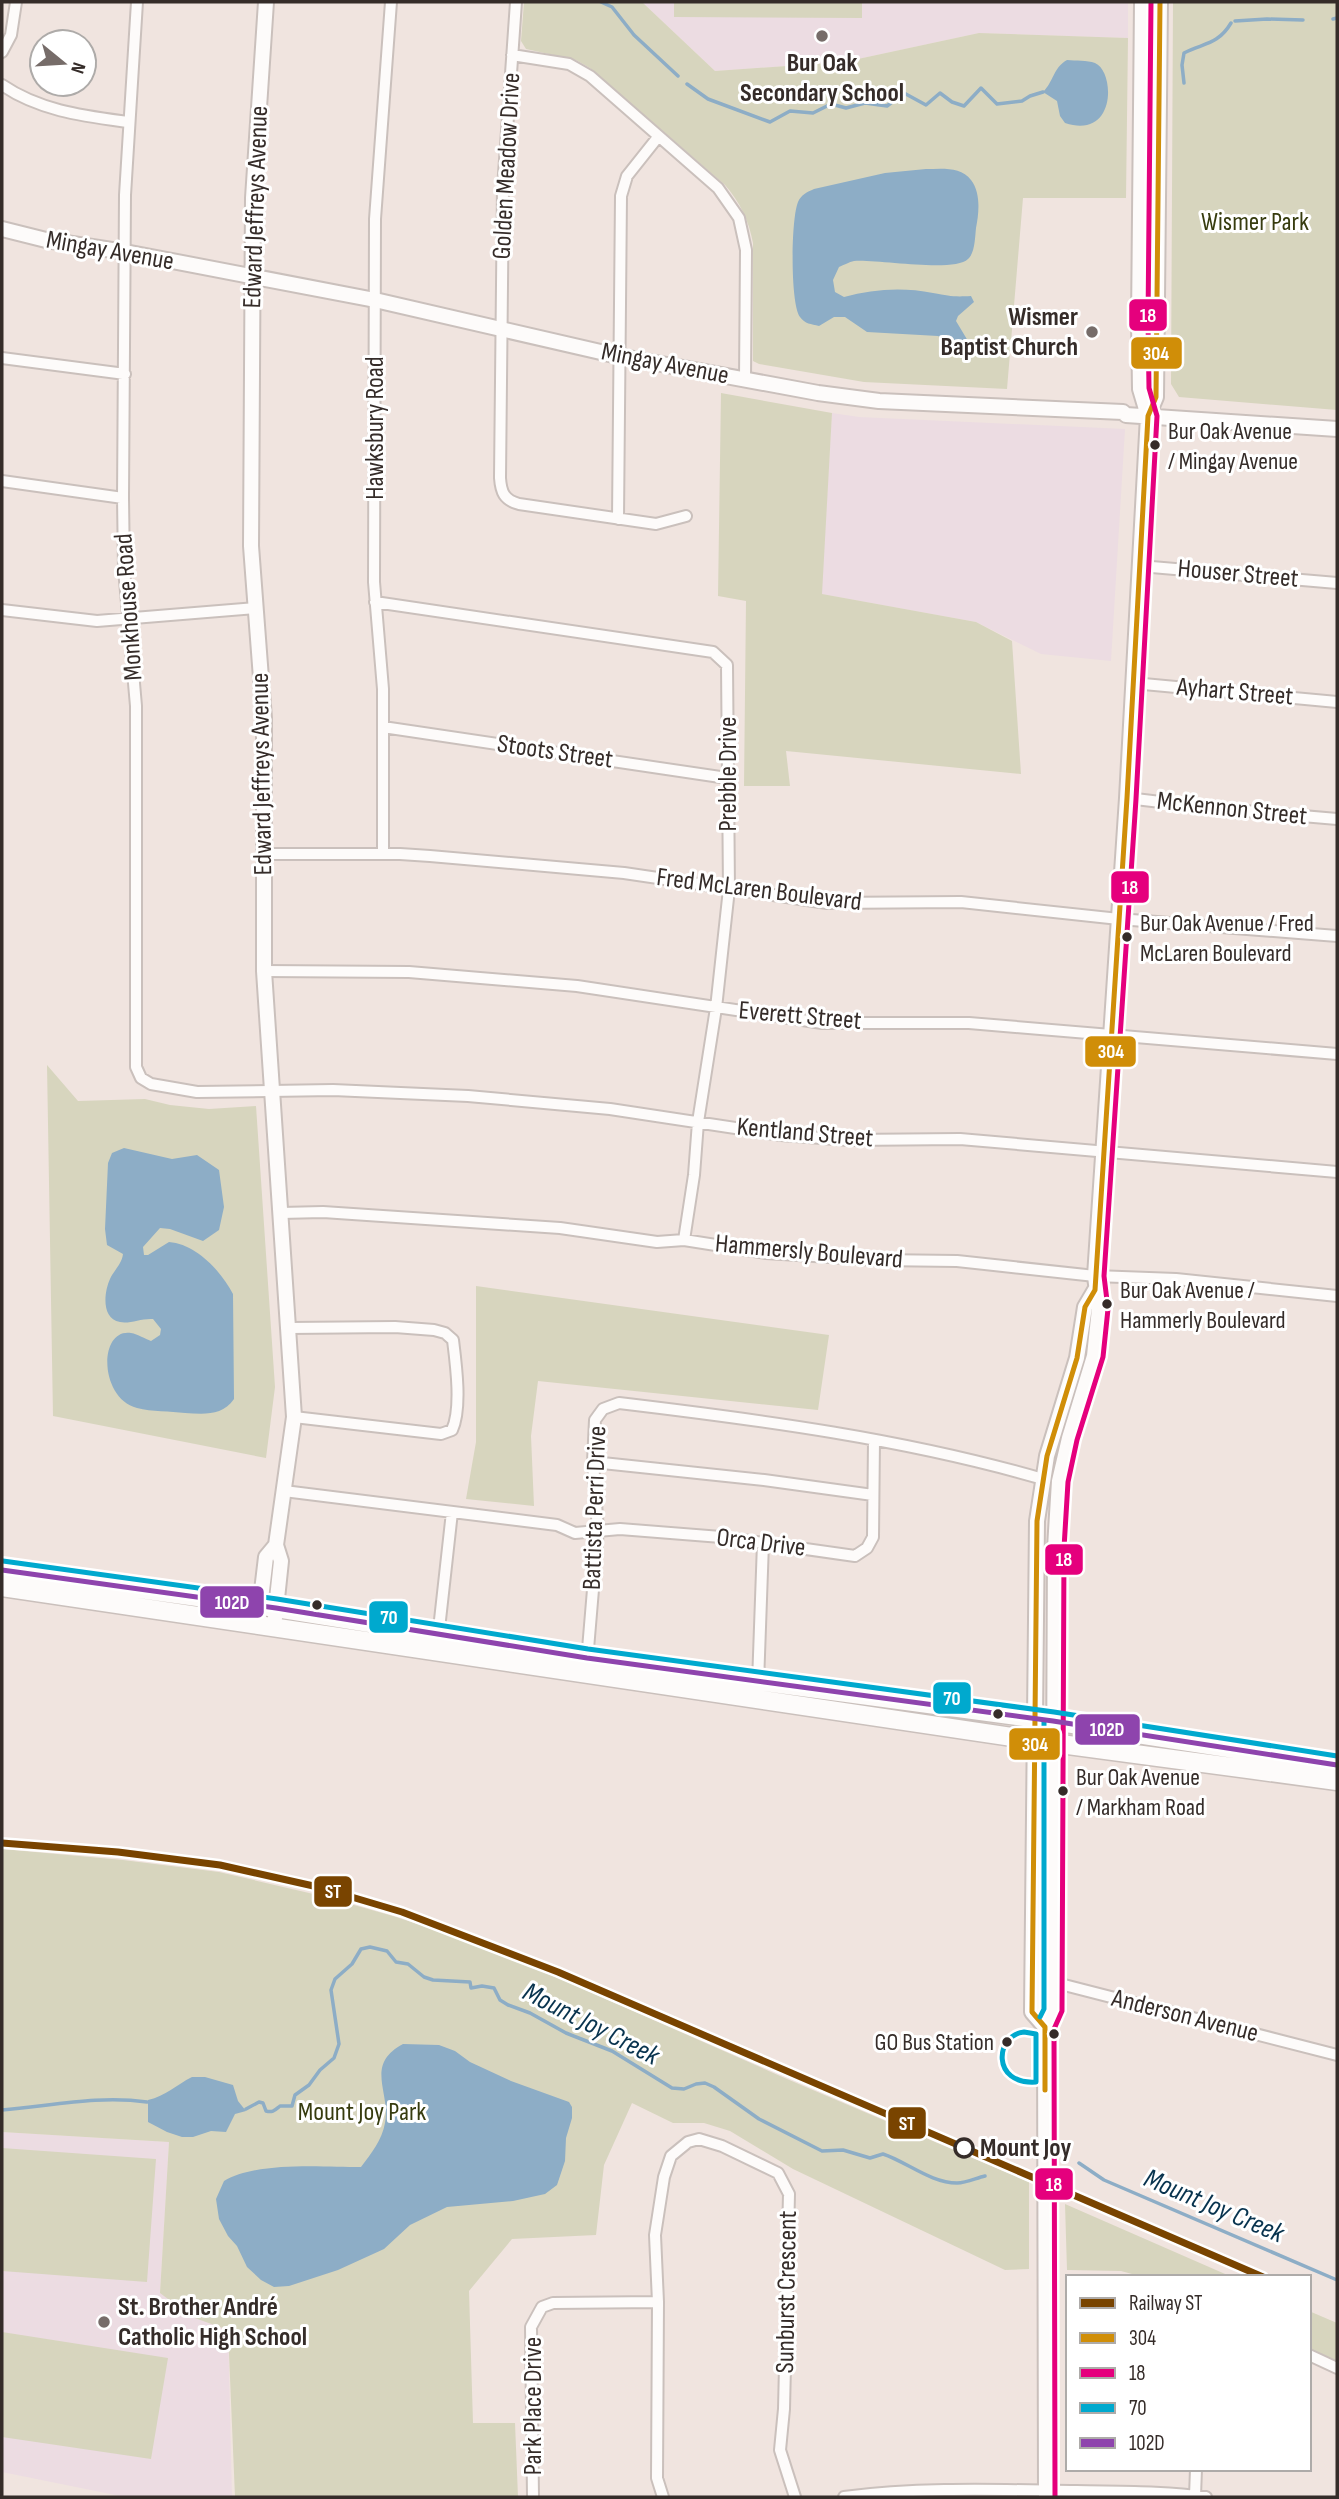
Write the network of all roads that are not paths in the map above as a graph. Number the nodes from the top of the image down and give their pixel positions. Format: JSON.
{"nodes":[{"id":1,"x":16,"y":2,"type":"edge"},
{"id":2,"x":138,"y":2,"type":"edge"},
{"id":3,"x":266,"y":2,"type":"edge"},
{"id":4,"x":391,"y":2,"type":"edge"},
{"id":5,"x":516,"y":2,"type":"edge"},
{"id":6,"x":1142,"y":2,"type":"edge"},
{"id":7,"x":1160,"y":2,"type":"edge"},
{"id":8,"x":2,"y":52,"type":"edge"},
{"id":9,"x":512,"y":55,"type":"junction"},
{"id":10,"x":2,"y":85,"type":"edge"},
{"id":11,"x":128,"y":122,"type":"junction"},
{"id":12,"x":659,"y":136,"type":"junction"},
{"id":13,"x":2,"y":229,"type":"edge"},
{"id":14,"x":125,"y":252,"type":"junction"},
{"id":15,"x":253,"y":276,"type":"junction"},
{"id":16,"x":375,"y":300,"type":"junction"},
{"id":17,"x":502,"y":330,"type":"junction"},
{"id":18,"x":618,"y":356,"type":"junction"},
{"id":19,"x":2,"y":358,"type":"edge"},
{"id":20,"x":125,"y":374,"type":"junction"},
{"id":21,"x":745,"y":379,"type":"junction"},
{"id":22,"x":1148,"y":416,"type":"junction"},
{"id":23,"x":1337,"y":429,"type":"edge"},
{"id":24,"x":2,"y":481,"type":"edge"},
{"id":25,"x":123,"y":498,"type":"junction"},
{"id":26,"x":686,"y":516,"type":"dead end"},
{"id":27,"x":618,"y":519,"type":"junction"},
{"id":28,"x":1140,"y":566,"type":"junction"},
{"id":29,"x":1337,"y":583,"type":"edge"},
{"id":30,"x":375,"y":602,"type":"junction"},
{"id":31,"x":256,"y":608,"type":"junction"},
{"id":32,"x":2,"y":610,"type":"edge"},
{"id":33,"x":128,"y":619,"type":"junction"},
{"id":34,"x":1133,"y":683,"type":"junction"},
{"id":35,"x":1337,"y":702,"type":"edge"},
{"id":36,"x":383,"y":727,"type":"junction"},
{"id":37,"x":727,"y":778,"type":"junction"},
{"id":38,"x":1127,"y":798,"type":"junction"},
{"id":39,"x":1337,"y":820,"type":"edge"},
{"id":40,"x":264,"y":854,"type":"junction"},
{"id":41,"x":383,"y":854,"type":"junction"},
{"id":42,"x":729,"y":889,"type":"junction"},
{"id":43,"x":1119,"y":919,"type":"junction"},
{"id":44,"x":1337,"y":936,"type":"edge"},
{"id":45,"x":264,"y":971,"type":"junction"},
{"id":46,"x":716,"y":1008,"type":"junction"},
{"id":47,"x":1110,"y":1034,"type":"junction"},
{"id":48,"x":1337,"y":1054,"type":"edge"},
{"id":49,"x":273,"y":1090,"type":"junction"},
{"id":50,"x":698,"y":1122,"type":"junction"},
{"id":51,"x":1103,"y":1151,"type":"junction"},
{"id":52,"x":1337,"y":1172,"type":"edge"},
{"id":53,"x":281,"y":1213,"type":"junction"},
{"id":54,"x":684,"y":1240,"type":"junction"},
{"id":55,"x":1095,"y":1283,"type":"junction"},
{"id":56,"x":1337,"y":1296,"type":"edge"},
{"id":57,"x":289,"y":1328,"type":"junction"},
{"id":58,"x":294,"y":1417,"type":"junction"},
{"id":59,"x":874,"y":1440,"type":"junction"},
{"id":60,"x":593,"y":1462,"type":"junction"},
{"id":61,"x":1043,"y":1479,"type":"junction"},
{"id":62,"x":284,"y":1491,"type":"junction"},
{"id":63,"x":873,"y":1495,"type":"junction"},
{"id":64,"x":452,"y":1512,"type":"junction"},
{"id":65,"x":597,"y":1530,"type":"junction"},
{"id":66,"x":762,"y":1543,"type":"junction"},
{"id":67,"x":2,"y":1570,"type":"edge"},
{"id":68,"x":2,"y":1587,"type":"edge"},
{"id":69,"x":268,"y":1607,"type":"junction"},
{"id":70,"x":266,"y":1626,"type":"junction"},
{"id":71,"x":436,"y":1634,"type":"junction"},
{"id":72,"x":586,"y":1666,"type":"junction"},
{"id":73,"x":758,"y":1683,"type":"junction"},
{"id":74,"x":1045,"y":1720,"type":"junction"},
{"id":75,"x":1045,"y":1742,"type":"junction"},
{"id":76,"x":1337,"y":1765,"type":"edge"},
{"id":77,"x":1337,"y":1782,"type":"edge"},
{"id":78,"x":1033,"y":1977,"type":"junction"},
{"id":79,"x":1053,"y":1982,"type":"junction"},
{"id":80,"x":1045,"y":2027,"type":"junction"},
{"id":81,"x":1337,"y":2055,"type":"edge"},
{"id":82,"x":658,"y":2302,"type":"junction"},
{"id":83,"x":1311,"y":2356,"type":"edge"},
{"id":84,"x":1337,"y":2368,"type":"edge"},
{"id":85,"x":1196,"y":2471,"type":"edge"},
{"id":86,"x":1046,"y":2494,"type":"edge"},
{"id":87,"x":1200,"y":2496,"type":"edge"},
{"id":88,"x":533,"y":2497,"type":"edge"},
{"id":89,"x":663,"y":2497,"type":"edge"},
{"id":90,"x":794,"y":2497,"type":"edge"},
{"id":91,"x":844,"y":2497,"type":"edge"}],
"edges":[{"from":1,"to":8,"type":"street"},
{"from":2,"to":11,"type":"street","name":"Monkhouse Road"},
{"from":3,"to":15,"type":"street","name":"Edward Jeffreys Avenue"},
{"from":4,"to":16,"type":"street","name":"Hawksbury Road"},
{"from":5,"to":9,"type":"street","name":"Golden Meadow Drive"},
{"from":6,"to":22,"type":"street"},
{"from":7,"to":22,"type":"street"},
{"from":9,"to":12,"type":"street"},
{"from":9,"to":17,"type":"street","name":"Golden Meadow Drive"},
{"from":10,"to":11,"type":"street"},
{"from":11,"to":14,"type":"street","name":"Monkhouse Road"},
{"from":12,"to":18,"type":"street"},
{"from":12,"to":21,"type":"street"},
{"from":13,"to":14,"type":"street","name":"Mingay Avenue"},
{"from":14,"to":15,"type":"street","name":"Mingay Avenue"},
{"from":14,"to":20,"type":"street","name":"Monkhouse Road"},
{"from":15,"to":16,"type":"street","name":"Mingay Avenue"},
{"from":15,"to":31,"type":"street","name":"Edward Jeffreys Avenue"},
{"from":16,"to":17,"type":"street","name":"Mingay Avenue"},
{"from":16,"to":30,"type":"street","name":"Hawksbury Road"},
{"from":17,"to":18,"type":"street","name":"Mingay Avenue"},
{"from":17,"to":27,"type":"street","name":"Golden Meadow Drive"},
{"from":18,"to":21,"type":"street","name":"Mingay Avenue"},
{"from":18,"to":27,"type":"street"},
{"from":19,"to":20,"type":"street"},
{"from":20,"to":25,"type":"street","name":"Monkhouse Road"},
{"from":21,"to":22,"type":"street","name":"Mingay Avenue"},
{"from":22,"to":23,"type":"street","name":"Mingay Avenue"},
{"from":22,"to":28,"type":"street"},
{"from":24,"to":25,"type":"street"},
{"from":25,"to":33,"type":"street","name":"Monkhouse Road"},
{"from":26,"to":27,"type":"street"},
{"from":28,"to":29,"type":"street","name":"Houser Street"},
{"from":28,"to":34,"type":"street"},
{"from":30,"to":36,"type":"street","name":"Hawksbury Road"},
{"from":30,"to":37,"type":"street","name":"Prebble Drive"},
{"from":31,"to":33,"type":"street"},
{"from":31,"to":40,"type":"street","name":"Edward Jeffreys Avenue"},
{"from":32,"to":33,"type":"street"},
{"from":33,"to":49,"type":"street","name":"Monkhouse Road"},
{"from":34,"to":35,"type":"street","name":"Ayhart Street"},
{"from":34,"to":38,"type":"street"},
{"from":36,"to":37,"type":"street","name":"Stoots Street"},
{"from":36,"to":41,"type":"street","name":"Hawksbury Road"},
{"from":37,"to":42,"type":"street","name":"Prebble Drive"},
{"from":38,"to":39,"type":"street","name":"McKennon Street"},
{"from":38,"to":43,"type":"street"},
{"from":40,"to":41,"type":"street","name":"Fred McLaren Boulevard"},
{"from":40,"to":45,"type":"street","name":"Edward Jeffreys Avenue"},
{"from":41,"to":42,"type":"street","name":"Fred McLaren Boulevard"},
{"from":42,"to":43,"type":"street","name":"Fred McLaren Boulevard"},
{"from":42,"to":46,"type":"street","name":"Prebble Drive"},
{"from":43,"to":44,"type":"street","name":"Fred McLaren Boulevard"},
{"from":43,"to":47,"type":"street"},
{"from":45,"to":46,"type":"street","name":"Everett Street"},
{"from":45,"to":49,"type":"street","name":"Edward Jeffreys Avenue"},
{"from":46,"to":47,"type":"street","name":"Everett Street"},
{"from":46,"to":50,"type":"street","name":"Prebble Drive"},
{"from":47,"to":48,"type":"street","name":"Everett Street"},
{"from":47,"to":51,"type":"street"},
{"from":49,"to":50,"type":"street","name":"Kentland Street"},
{"from":49,"to":53,"type":"street","name":"Edward Jeffreys Avenue"},
{"from":50,"to":51,"type":"street","name":"Kentland Street"},
{"from":50,"to":54,"type":"street","name":"Prebble Drive"},
{"from":51,"to":52,"type":"street","name":"Kentland Street"},
{"from":51,"to":55,"type":"street"},
{"from":53,"to":54,"type":"street","name":"Hammersly Boulevard"},
{"from":53,"to":57,"type":"street","name":"Edward Jeffreys Avenue"},
{"from":54,"to":55,"type":"street","name":"Hammersly Boulevard"},
{"from":55,"to":56,"type":"street","name":"Hammersly Boulevard"},
{"from":55,"to":61,"type":"street"},
{"from":55,"to":74,"type":"street"},
{"from":57,"to":58,"type":"street","name":"Edward Jeffreys Avenue"},
{"from":57,"to":58,"type":"street"},
{"from":58,"to":62,"type":"street","name":"Edward Jeffreys Avenue"},
{"from":59,"to":60,"type":"street","name":"Battista Perri Drive"},
{"from":59,"to":61,"type":"street","name":"Battista Perri Drive"},
{"from":59,"to":63,"type":"street"},
{"from":60,"to":63,"type":"street"},
{"from":60,"to":65,"type":"street","name":"Battista Perri Drive"},
{"from":61,"to":74,"type":"street"},
{"from":62,"to":64,"type":"street","name":"Orca Drive"},
{"from":62,"to":69,"type":"street","name":"Edward Jeffreys Avenue"},
{"from":63,"to":66,"type":"street","name":"Orca Drive"},
{"from":64,"to":65,"type":"street","name":"Orca Drive"},
{"from":64,"to":71,"type":"street"},
{"from":65,"to":66,"type":"street","name":"Orca Drive"},
{"from":65,"to":72,"type":"street","name":"Battista Perri Drive"},
{"from":66,"to":73,"type":"street"},
{"from":67,"to":69,"type":"main road"},
{"from":68,"to":70,"type":"main road"},
{"from":69,"to":70,"type":"street","name":"Edward Jeffreys Avenue"},
{"from":69,"to":71,"type":"main road"},
{"from":70,"to":72,"type":"main road"},
{"from":71,"to":72,"type":"main road"},
{"from":72,"to":73,"type":"main road"},
{"from":72,"to":75,"type":"main road"},
{"from":73,"to":74,"type":"main road"},
{"from":74,"to":75,"type":"street"},
{"from":74,"to":76,"type":"main road"},
{"from":75,"to":77,"type":"main road"},
{"from":75,"to":78,"type":"street"},
{"from":75,"to":79,"type":"street"},
{"from":78,"to":79,"type":"street","name":"Anderson Avenue"},
{"from":78,"to":80,"type":"street"},
{"from":79,"to":80,"type":"street"},
{"from":79,"to":81,"type":"street","name":"Anderson Avenue"},
{"from":80,"to":86,"type":"street"},
{"from":82,"to":88,"type":"street","name":"Park Place Drive"},
{"from":82,"to":89,"type":"street","name":"Sunburst Crescent"},
{"from":82,"to":90,"type":"street","name":"Sunburst Crescent"},
{"from":83,"to":84,"type":"street"},
{"from":85,"to":87,"type":"street"},
{"from":86,"to":87,"type":"street"},
{"from":86,"to":91,"type":"street"}]}
